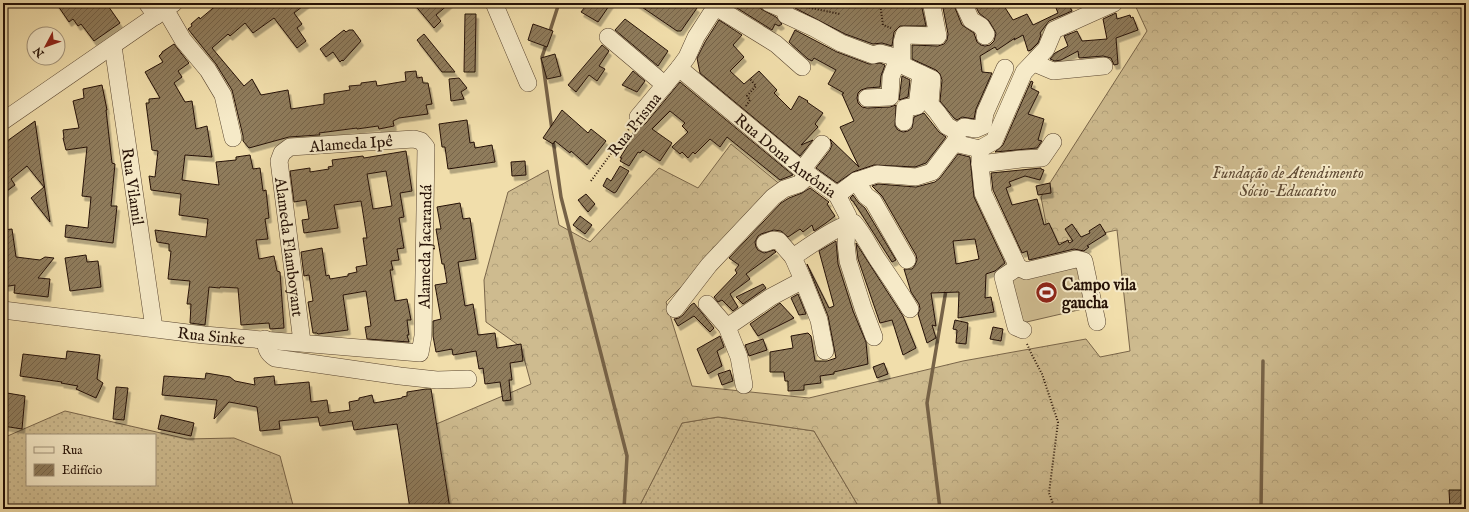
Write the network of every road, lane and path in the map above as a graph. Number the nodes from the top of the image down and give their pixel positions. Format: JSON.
{"nodes":[{"id":1,"x":494,"y":3,"type":"edge"},
{"id":2,"x":769,"y":3,"type":"edge"},
{"id":3,"x":880,"y":3,"type":"edge"},
{"id":4,"x":934,"y":3,"type":"edge"},
{"id":5,"x":963,"y":3,"type":"edge"},
{"id":6,"x":1114,"y":3,"type":"edge"},
{"id":7,"x":717,"y":5,"type":"edge"},
{"id":8,"x":160,"y":8,"type":"edge"},
{"id":9,"x":785,"y":10,"type":"junction"},
{"id":10,"x":840,"y":14,"type":"dead end"},
{"id":11,"x":904,"y":35,"type":"junction"},
{"id":12,"x":985,"y":36,"type":"dead end"},
{"id":13,"x":608,"y":37,"type":"dead end"},
{"id":14,"x":113,"y":46,"type":"junction"},
{"id":15,"x":900,"y":63,"type":"junction"},
{"id":16,"x":1034,"y":63,"type":"junction"},
{"id":17,"x":1104,"y":66,"type":"dead end"},
{"id":18,"x":802,"y":67,"type":"dead end"},
{"id":19,"x":679,"y":68,"type":"junction"},
{"id":20,"x":1004,"y":68,"type":"dead end"},
{"id":21,"x":921,"y":74,"type":"junction"},
{"id":22,"x":750,"y":80,"type":"dead end"},
{"id":23,"x":528,"y":83,"type":"dead end"},
{"id":24,"x":665,"y":85,"type":"junction"},
{"id":25,"x":867,"y":98,"type":"dead end"},
{"id":26,"x":638,"y":117,"type":"joint"},
{"id":27,"x":737,"y":117,"type":"junction"},
{"id":28,"x":3,"y":121,"type":"edge"},
{"id":29,"x":904,"y":122,"type":"dead end"},
{"id":30,"x":956,"y":137,"type":"junction"},
{"id":31,"x":233,"y":138,"type":"dead end"},
{"id":32,"x":421,"y":141,"type":"joint"},
{"id":33,"x":1053,"y":142,"type":"dead end"},
{"id":34,"x":822,"y":144,"type":"dead end"},
{"id":35,"x":282,"y":153,"type":"joint"},
{"id":36,"x":980,"y":156,"type":"junction"},
{"id":37,"x":806,"y":172,"type":"junction"},
{"id":38,"x":592,"y":181,"type":"dead end"},
{"id":39,"x":856,"y":181,"type":"junction"},
{"id":40,"x":837,"y":195,"type":"junction"},
{"id":41,"x":847,"y":225,"type":"junction"},
{"id":42,"x":765,"y":243,"type":"dead end"},
{"id":43,"x":793,"y":257,"type":"junction"},
{"id":44,"x":907,"y":260,"type":"dead end"},
{"id":45,"x":1018,"y":267,"type":"junction"},
{"id":46,"x":804,"y":280,"type":"junction"},
{"id":47,"x":707,"y":304,"type":"dead end"},
{"id":48,"x":675,"y":309,"type":"dead end"},
{"id":49,"x":910,"y":309,"type":"dead end"},
{"id":50,"x":3,"y":310,"type":"edge"},
{"id":51,"x":1097,"y":322,"type":"dead end"},
{"id":52,"x":727,"y":327,"type":"junction"},
{"id":53,"x":154,"y":328,"type":"junction"},
{"id":54,"x":1023,"y":330,"type":"joint"},
{"id":55,"x":874,"y":337,"type":"dead end"},
{"id":56,"x":265,"y":339,"type":"junction"},
{"id":57,"x":302,"y":342,"type":"junction"},
{"id":58,"x":825,"y":351,"type":"dead end"},
{"id":59,"x":420,"y":353,"type":"joint"},
{"id":60,"x":468,"y":379,"type":"dead end"},
{"id":61,"x":744,"y":385,"type":"dead end"},
{"id":62,"x":1055,"y":509,"type":"edge"}],
"edges":[{"from":1,"to":23,"type":"street"},
{"from":2,"to":9,"type":"street"},
{"from":3,"to":11,"type":"path"},
{"from":4,"to":11,"type":"street"},
{"from":5,"to":12,"type":"street"},
{"from":6,"to":16,"type":"street"},
{"from":7,"to":18,"type":"street"},
{"from":7,"to":19,"type":"street"},
{"from":8,"to":14,"type":"street"},
{"from":8,"to":31,"type":"street"},
{"from":9,"to":10,"type":"path"},
{"from":9,"to":15,"type":"street"},
{"from":11,"to":15,"type":"street"},
{"from":13,"to":24,"type":"street"},
{"from":14,"to":28,"type":"street"},
{"from":14,"to":53,"type":"street","name":"Rua Vilamil"},
{"from":15,"to":21,"type":"street"},
{"from":15,"to":25,"type":"street"},
{"from":16,"to":17,"type":"street"},
{"from":16,"to":36,"type":"street"},
{"from":19,"to":24,"type":"street","name":"Rua Prisma"},
{"from":19,"to":27,"type":"street","name":"Rua Dona Antônia"},
{"from":20,"to":30,"type":"street"},
{"from":21,"to":29,"type":"street"},
{"from":21,"to":30,"type":"street"},
{"from":22,"to":27,"type":"path"},
{"from":24,"to":26,"type":"street","name":"Rua Prisma"},
{"from":26,"to":38,"type":"path","name":"Rua Prisma"},
{"from":27,"to":37,"type":"street","name":"Rua Dona Antônia"},
{"from":30,"to":36,"type":"street"},
{"from":30,"to":39,"type":"street"},
{"from":32,"to":35,"type":"street","name":"Alameda Ipê"},
{"from":32,"to":59,"type":"street","name":"Alameda Jacarandá"},
{"from":33,"to":36,"type":"street"},
{"from":34,"to":37,"type":"street"},
{"from":35,"to":57,"type":"street","name":"Alameda Flamboyant"},
{"from":36,"to":45,"type":"street"},
{"from":37,"to":40,"type":"street","name":"Rua Dona Antônia"},
{"from":37,"to":48,"type":"street"},
{"from":39,"to":40,"type":"street"},
{"from":39,"to":44,"type":"street"},
{"from":40,"to":41,"type":"street","name":"Rua Dona Antônia"},
{"from":41,"to":43,"type":"street"},
{"from":41,"to":49,"type":"street"},
{"from":41,"to":55,"type":"street","name":"Rua Dona Antônia"},
{"from":42,"to":43,"type":"street"},
{"from":43,"to":46,"type":"street"},
{"from":45,"to":51,"type":"street"},
{"from":45,"to":54,"type":"street"},
{"from":46,"to":52,"type":"street"},
{"from":46,"to":58,"type":"street"},
{"from":47,"to":52,"type":"street"},
{"from":50,"to":53,"type":"street","name":"Rua Sinke"},
{"from":52,"to":61,"type":"street"},
{"from":53,"to":56,"type":"street","name":"Rua Sinke"},
{"from":54,"to":62,"type":"path"},
{"from":56,"to":57,"type":"street","name":"Rua Sinke"},
{"from":56,"to":60,"type":"street"},
{"from":57,"to":59,"type":"street","name":"Rua Sinke"}]}
